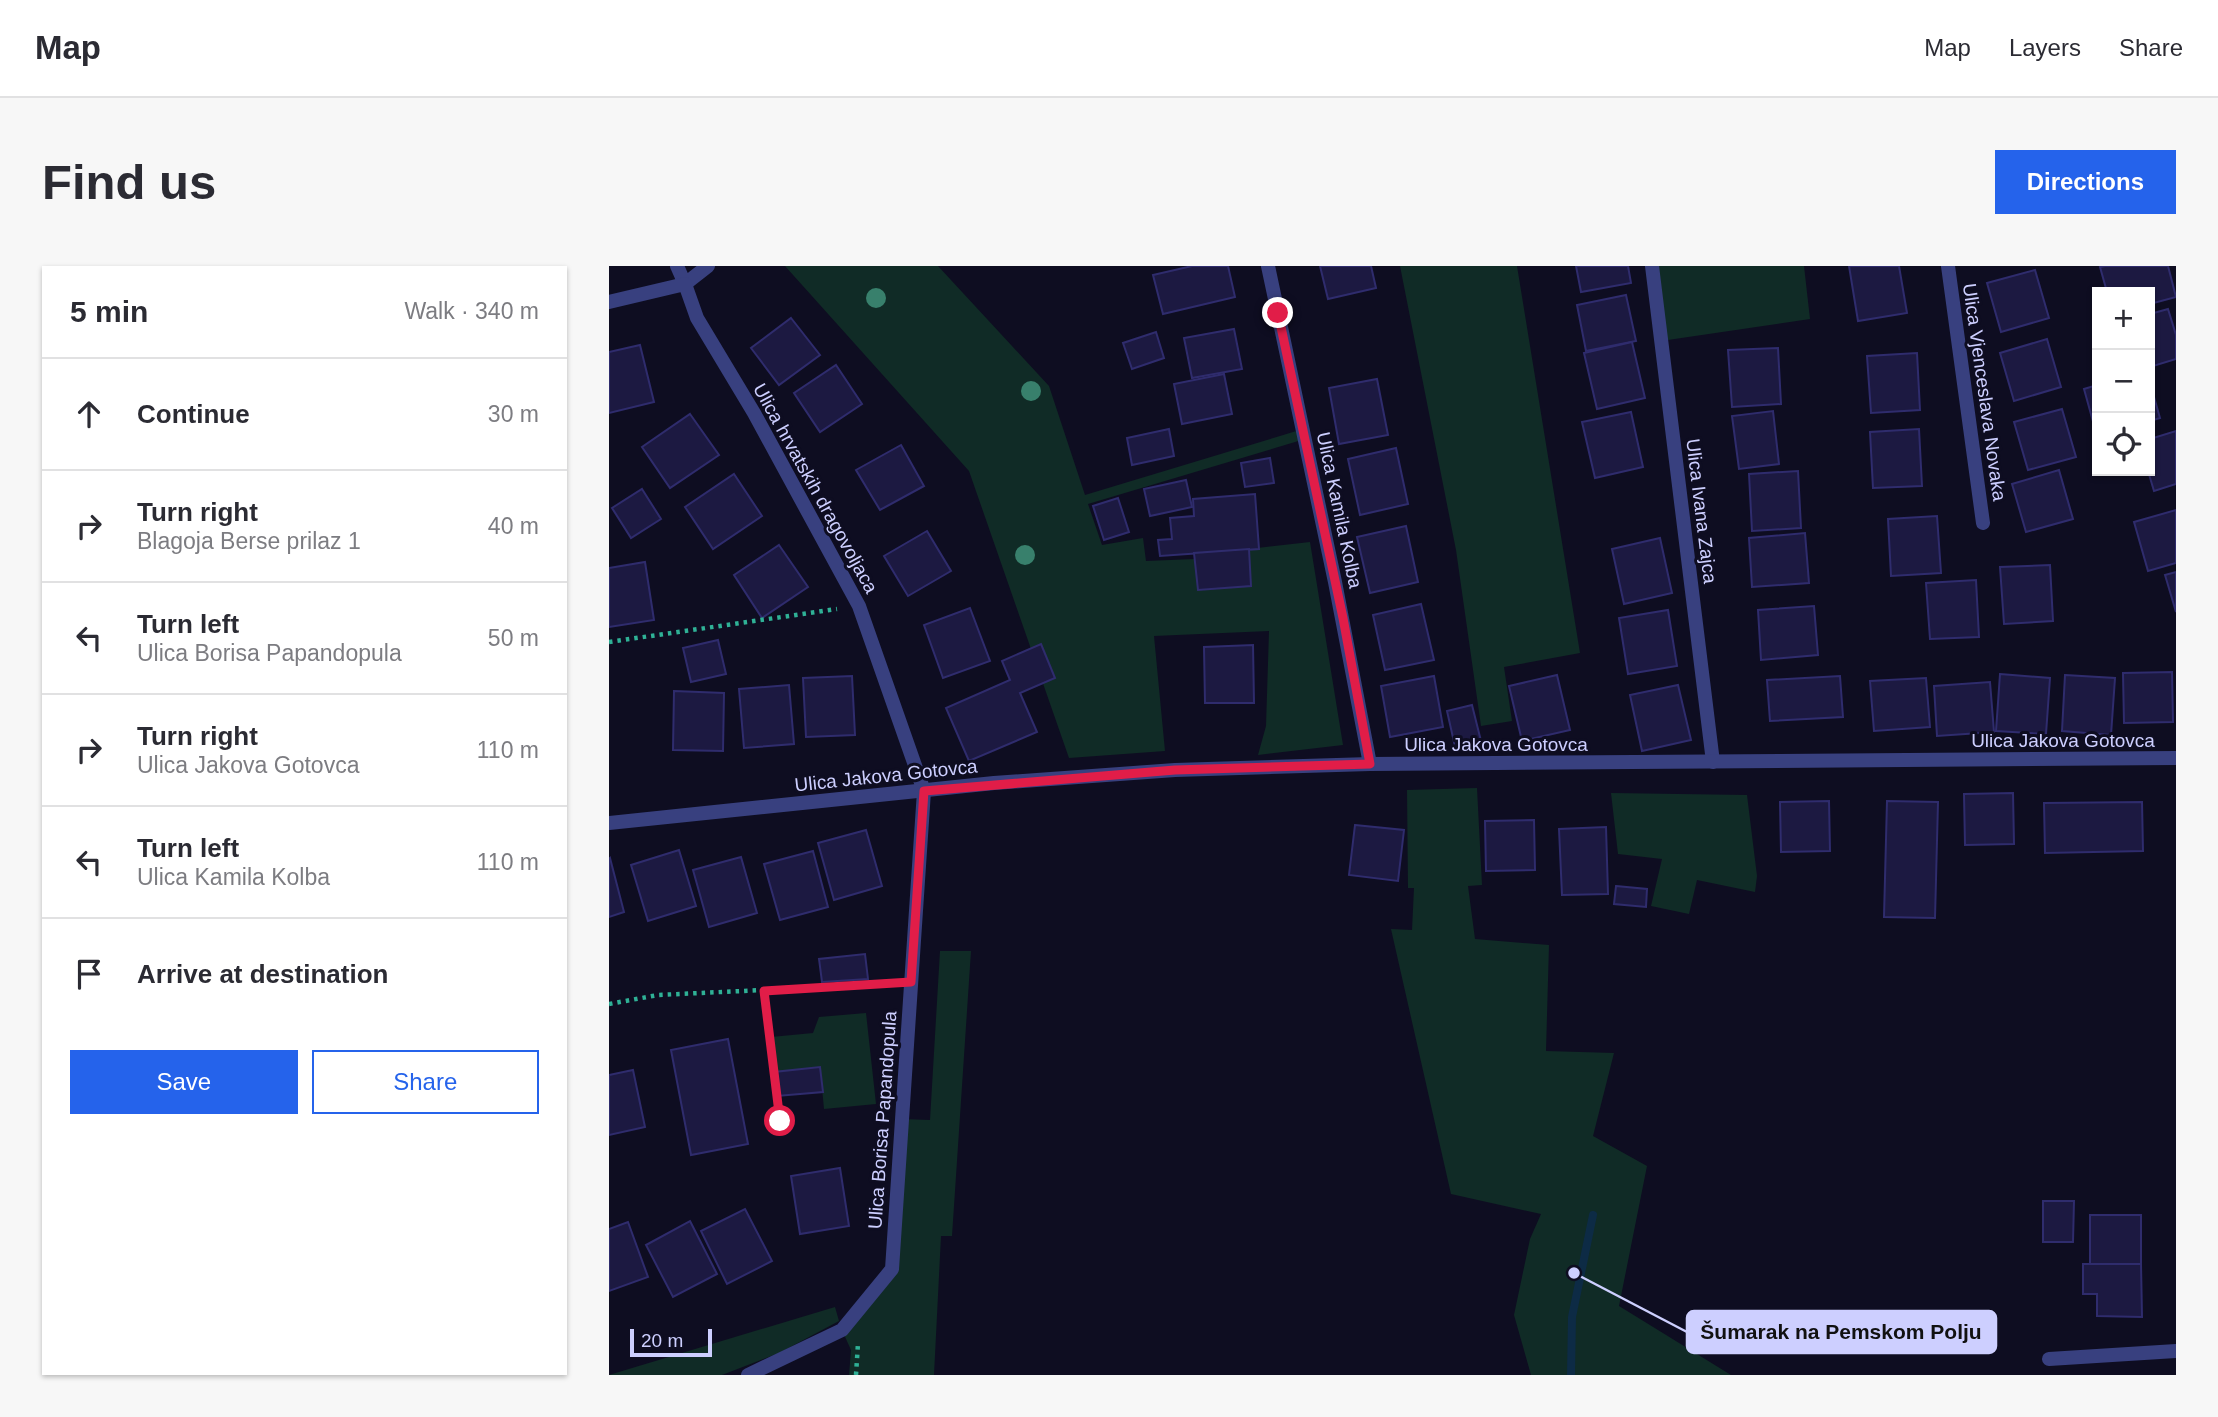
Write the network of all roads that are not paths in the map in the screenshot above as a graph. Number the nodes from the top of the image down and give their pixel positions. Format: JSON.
{"nodes":[{"id":1,"x":677,"y":266,"type":"edge"},
{"id":2,"x":708,"y":266,"type":"edge"},
{"id":3,"x":1268,"y":266,"type":"edge"},
{"id":4,"x":1652,"y":266,"type":"edge"},
{"id":5,"x":1948,"y":266,"type":"edge"},
{"id":6,"x":685,"y":284,"type":"junction"},
{"id":7,"x":609,"y":302,"type":"edge"},
{"id":8,"x":1983,"y":523,"type":"dead end"},
{"id":9,"x":2176,"y":758,"type":"edge"},
{"id":10,"x":1713,"y":761,"type":"junction"},
{"id":11,"x":1370,"y":764,"type":"junction"},
{"id":12,"x":924,"y":791,"type":"junction"},
{"id":13,"x":609,"y":823,"type":"edge"},
{"id":14,"x":2176,"y":1352,"type":"edge"},
{"id":15,"x":2049,"y":1359,"type":"dead end"},
{"id":16,"x":748,"y":1375,"type":"edge"}],
"edges":[{"from":1,"to":6,"type":"street","name":"Ulica hrvatskih dragovoljaca"},
{"from":2,"to":6,"type":"street"},
{"from":3,"to":11,"type":"street","name":"Ulica Kamila Kolba"},
{"from":4,"to":10,"type":"street","name":"Ulica Ivana Zajca"},
{"from":5,"to":8,"type":"street","name":"Ulica Vjenceslava Novaka"},
{"from":6,"to":7,"type":"street"},
{"from":6,"to":12,"type":"street","name":"Ulica hrvatskih dragovoljaca"},
{"from":9,"to":10,"type":"street","name":"Ulica Jakova Gotovca"},
{"from":10,"to":11,"type":"street","name":"Ulica Jakova Gotovca"},
{"from":11,"to":12,"type":"street","name":"Ulica Jakova Gotovca"},
{"from":12,"to":13,"type":"street","name":"Ulica Jakova Gotovca"},
{"from":12,"to":16,"type":"street","name":"Ulica Borisa Papandopula"},
{"from":14,"to":15,"type":"street"}]}
